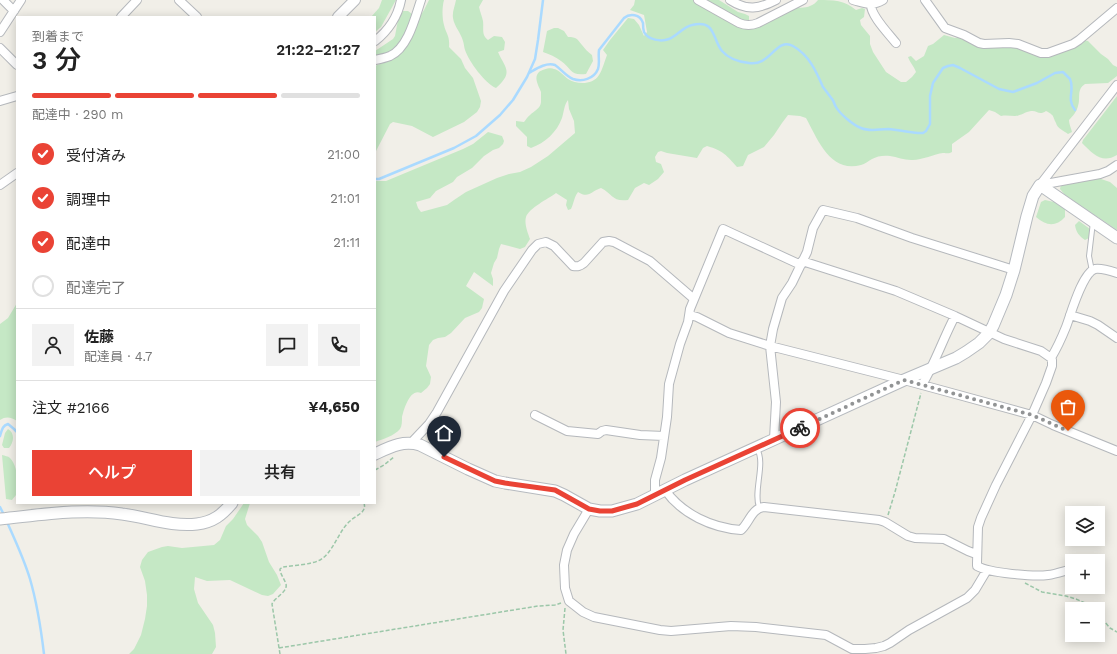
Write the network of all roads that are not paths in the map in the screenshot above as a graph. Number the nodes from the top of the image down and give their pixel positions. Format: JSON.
{"nodes":[{"id":1,"x":3,"y":0,"type":"edge"},
{"id":2,"x":21,"y":0,"type":"edge"},
{"id":3,"x":137,"y":0,"type":"edge"},
{"id":4,"x":179,"y":0,"type":"edge"},
{"id":5,"x":401,"y":0,"type":"edge"},
{"id":6,"x":421,"y":0,"type":"edge"},
{"id":7,"x":698,"y":0,"type":"edge"},
{"id":8,"x":730,"y":0,"type":"edge"},
{"id":9,"x":776,"y":0,"type":"edge"},
{"id":10,"x":803,"y":0,"type":"edge"},
{"id":11,"x":853,"y":0,"type":"edge"},
{"id":12,"x":883,"y":0,"type":"edge"},
{"id":13,"x":925,"y":0,"type":"edge"},
{"id":14,"x":351,"y":2,"type":"edge"},
{"id":15,"x":871,"y":4,"type":"junction"},
{"id":16,"x":1117,"y":8,"type":"edge"},
{"id":17,"x":14,"y":11,"type":"junction"},
{"id":18,"x":122,"y":16,"type":"edge"},
{"id":19,"x":196,"y":16,"type":"edge"},
{"id":20,"x":339,"y":16,"type":"edge"},
{"id":21,"x":0,"y":32,"type":"edge"},
{"id":22,"x":376,"y":40,"type":"edge"},
{"id":23,"x":896,"y":43,"type":"dead end"},
{"id":24,"x":0,"y":48,"type":"edge"},
{"id":25,"x":376,"y":60,"type":"edge"},
{"id":26,"x":16,"y":64,"type":"edge"},
{"id":27,"x":1117,"y":85,"type":"edge"},
{"id":28,"x":16,"y":96,"type":"edge"},
{"id":29,"x":0,"y":101,"type":"edge"},
{"id":30,"x":1117,"y":165,"type":"edge"},
{"id":31,"x":16,"y":173,"type":"edge"},
{"id":32,"x":0,"y":185,"type":"edge"},
{"id":33,"x":1040,"y":185,"type":"junction"},
{"id":34,"x":1093,"y":222,"type":"junction"},
{"id":35,"x":1117,"y":238,"type":"edge"},
{"id":36,"x":801,"y":263,"type":"junction"},
{"id":37,"x":1014,"y":270,"type":"junction"},
{"id":38,"x":1092,"y":271,"type":"junction"},
{"id":39,"x":1117,"y":273,"type":"edge"},
{"id":40,"x":694,"y":299,"type":"junction"},
{"id":41,"x":690,"y":315,"type":"junction"},
{"id":42,"x":1070,"y":315,"type":"junction"},
{"id":43,"x":954,"y":316,"type":"junction"},
{"id":44,"x":989,"y":333,"type":"junction"},
{"id":45,"x":1117,"y":338,"type":"edge"},
{"id":46,"x":770,"y":346,"type":"junction"},
{"id":47,"x":1051,"y":358,"type":"junction"},
{"id":48,"x":931,"y":368,"type":"junction"},
{"id":49,"x":904,"y":380,"type":"junction"},
{"id":50,"x":922,"y":385,"type":"junction"},
{"id":51,"x":535,"y":415,"type":"dead end"},
{"id":52,"x":1032,"y":415,"type":"junction"},
{"id":53,"x":664,"y":436,"type":"junction"},
{"id":54,"x":774,"y":440,"type":"junction"},
{"id":55,"x":411,"y":443,"type":"junction"},
{"id":56,"x":756,"y":448,"type":"junction"},
{"id":57,"x":1117,"y":451,"type":"edge"},
{"id":58,"x":376,"y":454,"type":"edge"},
{"id":59,"x":665,"y":490,"type":"junction"},
{"id":60,"x":654,"y":495,"type":"junction"},
{"id":61,"x":231,"y":504,"type":"edge"},
{"id":62,"x":759,"y":507,"type":"junction"},
{"id":63,"x":589,"y":509,"type":"junction"},
{"id":64,"x":0,"y":519,"type":"edge"},
{"id":65,"x":976,"y":554,"type":"junction"},
{"id":66,"x":987,"y":570,"type":"junction"},
{"id":67,"x":1065,"y":571,"type":"edge"}],
"edges":[{"from":1,"to":17,"type":"street"},
{"from":2,"to":17,"type":"street"},
{"from":3,"to":18,"type":"street"},
{"from":4,"to":19,"type":"street"},
{"from":5,"to":22,"type":"street"},
{"from":6,"to":25,"type":"street"},
{"from":7,"to":10,"type":"street"},
{"from":8,"to":9,"type":"street"},
{"from":11,"to":15,"type":"street"},
{"from":12,"to":15,"type":"street"},
{"from":13,"to":16,"type":"street"},
{"from":14,"to":20,"type":"street"},
{"from":15,"to":23,"type":"street"},
{"from":17,"to":21,"type":"street"},
{"from":24,"to":26,"type":"street"},
{"from":27,"to":33,"type":"street"},
{"from":28,"to":29,"type":"street"},
{"from":30,"to":33,"type":"street"},
{"from":31,"to":32,"type":"street"},
{"from":33,"to":34,"type":"main road"},
{"from":33,"to":37,"type":"main road"},
{"from":34,"to":35,"type":"main road"},
{"from":34,"to":38,"type":"lane"},
{"from":36,"to":37,"type":"street"},
{"from":36,"to":40,"type":"street"},
{"from":36,"to":43,"type":"street"},
{"from":36,"to":46,"type":"street"},
{"from":37,"to":44,"type":"main road"},
{"from":38,"to":39,"type":"street"},
{"from":38,"to":42,"type":"street"},
{"from":40,"to":41,"type":"street"},
{"from":40,"to":55,"type":"street"},
{"from":41,"to":46,"type":"street"},
{"from":41,"to":53,"type":"street"},
{"from":42,"to":45,"type":"street"},
{"from":42,"to":47,"type":"street"},
{"from":43,"to":44,"type":"street"},
{"from":43,"to":48,"type":"street"},
{"from":44,"to":47,"type":"street"},
{"from":44,"to":48,"type":"main road"},
{"from":46,"to":49,"type":"street"},
{"from":46,"to":54,"type":"street"},
{"from":47,"to":52,"type":"street"},
{"from":48,"to":49,"type":"main road"},
{"from":48,"to":50,"type":"street"},
{"from":49,"to":50,"type":"street"},
{"from":49,"to":54,"type":"main road"},
{"from":50,"to":52,"type":"street"},
{"from":51,"to":53,"type":"street"},
{"from":52,"to":57,"type":"street"},
{"from":52,"to":65,"type":"street"},
{"from":53,"to":60,"type":"street"},
{"from":54,"to":56,"type":"main road"},
{"from":55,"to":58,"type":"main road"},
{"from":55,"to":63,"type":"main road"},
{"from":56,"to":59,"type":"main road"},
{"from":56,"to":62,"type":"lane"},
{"from":59,"to":60,"type":"main road"},
{"from":59,"to":62,"type":"street"},
{"from":60,"to":63,"type":"main road"},
{"from":61,"to":64,"type":"main road"},
{"from":62,"to":65,"type":"street"},
{"from":63,"to":66,"type":"street"},
{"from":65,"to":66,"type":"street"},
{"from":66,"to":67,"type":"street"}]}
